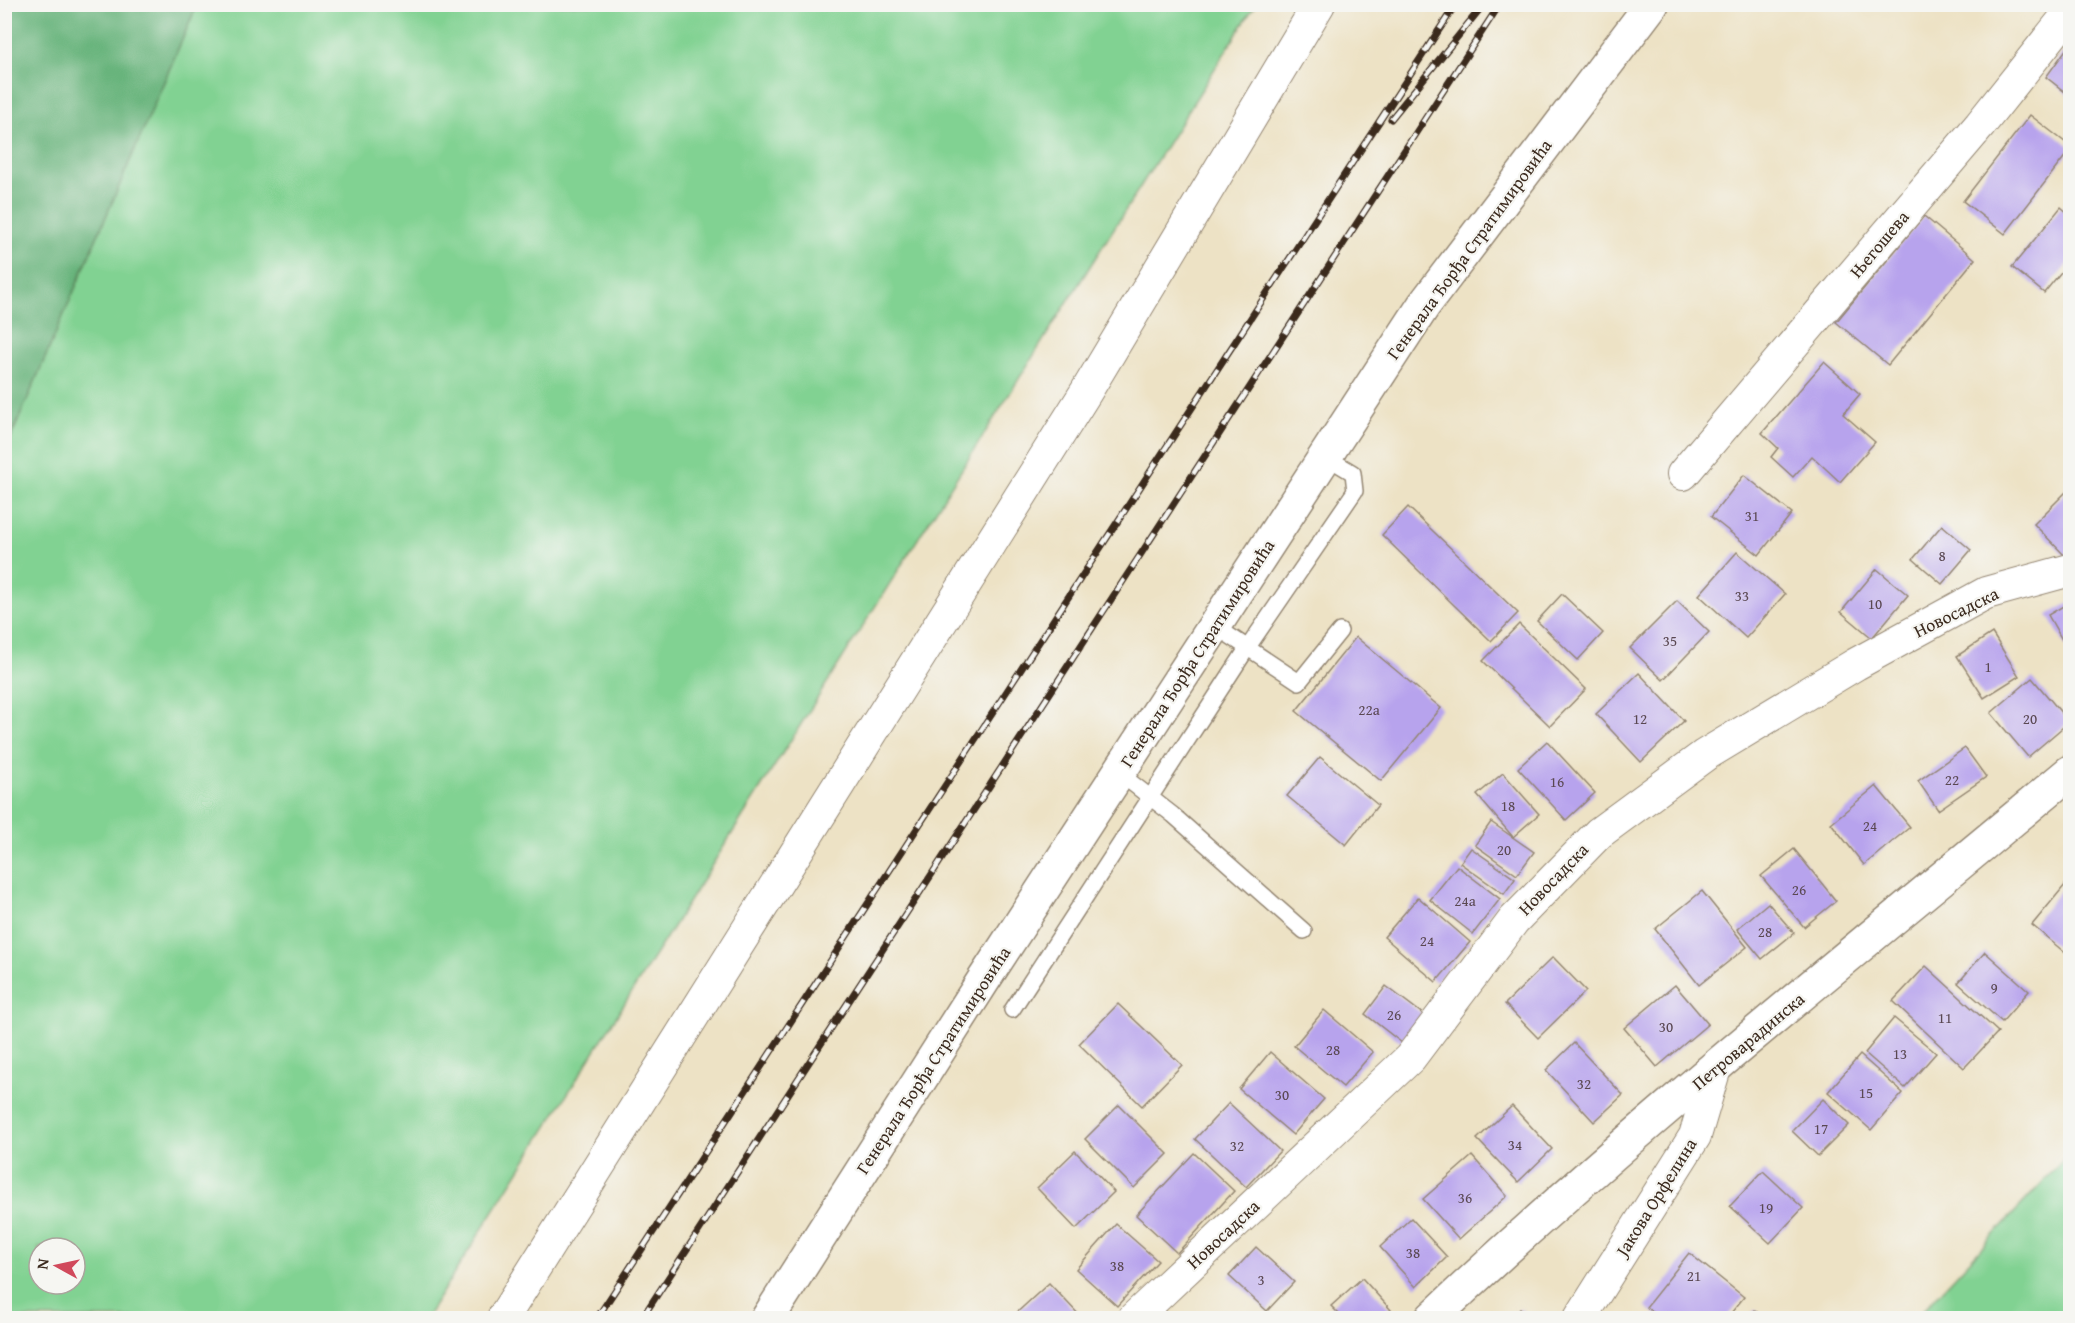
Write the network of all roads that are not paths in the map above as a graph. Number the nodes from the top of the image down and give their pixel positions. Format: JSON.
{"nodes":[{"id":1,"x":1319,"y":4,"type":"edge"},
{"id":2,"x":1652,"y":4,"type":"edge"},
{"id":3,"x":2070,"y":12,"type":"edge"},
{"id":4,"x":1325,"y":456,"type":"junction"},
{"id":5,"x":1683,"y":474,"type":"dead end"},
{"id":6,"x":2070,"y":570,"type":"edge"},
{"id":7,"x":1215,"y":626,"type":"junction"},
{"id":8,"x":1340,"y":630,"type":"dead end"},
{"id":9,"x":1248,"y":647,"type":"junction"},
{"id":10,"x":2070,"y":772,"type":"edge"},
{"id":11,"x":1119,"y":773,"type":"junction"},
{"id":12,"x":1150,"y":797,"type":"junction"},
{"id":13,"x":1304,"y":931,"type":"dead end"},
{"id":14,"x":1012,"y":1010,"type":"dead end"},
{"id":15,"x":1715,"y":1068,"type":"junction"},
{"id":16,"x":503,"y":1318,"type":"edge"},
{"id":17,"x":768,"y":1318,"type":"edge"},
{"id":18,"x":1134,"y":1318,"type":"edge"},
{"id":19,"x":1432,"y":1318,"type":"edge"},
{"id":20,"x":1580,"y":1318,"type":"edge"}],
"edges":[{"from":1,"to":16,"type":"street"},
{"from":2,"to":4,"type":"main road","name":"Генерала Ђорђа Стратимировића"},
{"from":3,"to":5,"type":"street","name":"Његошева"},
{"from":4,"to":7,"type":"main road","name":"Генерала Ђорђа Стратимировића"},
{"from":4,"to":9,"type":"lane"},
{"from":6,"to":18,"type":"street","name":"Новосадска"},
{"from":7,"to":9,"type":"lane"},
{"from":7,"to":11,"type":"main road","name":"Генерала Ђорђа Стратимировића"},
{"from":8,"to":9,"type":"lane"},
{"from":9,"to":12,"type":"lane"},
{"from":10,"to":15,"type":"main road","name":"Петроварадинска"},
{"from":11,"to":12,"type":"lane"},
{"from":11,"to":17,"type":"main road","name":"Генерала Ђорђа Стратимировића"},
{"from":12,"to":13,"type":"lane"},
{"from":12,"to":14,"type":"lane"},
{"from":15,"to":19,"type":"main road","name":"Петроварадинска"},
{"from":15,"to":20,"type":"street","name":"Јакова Орфелина"}]}
